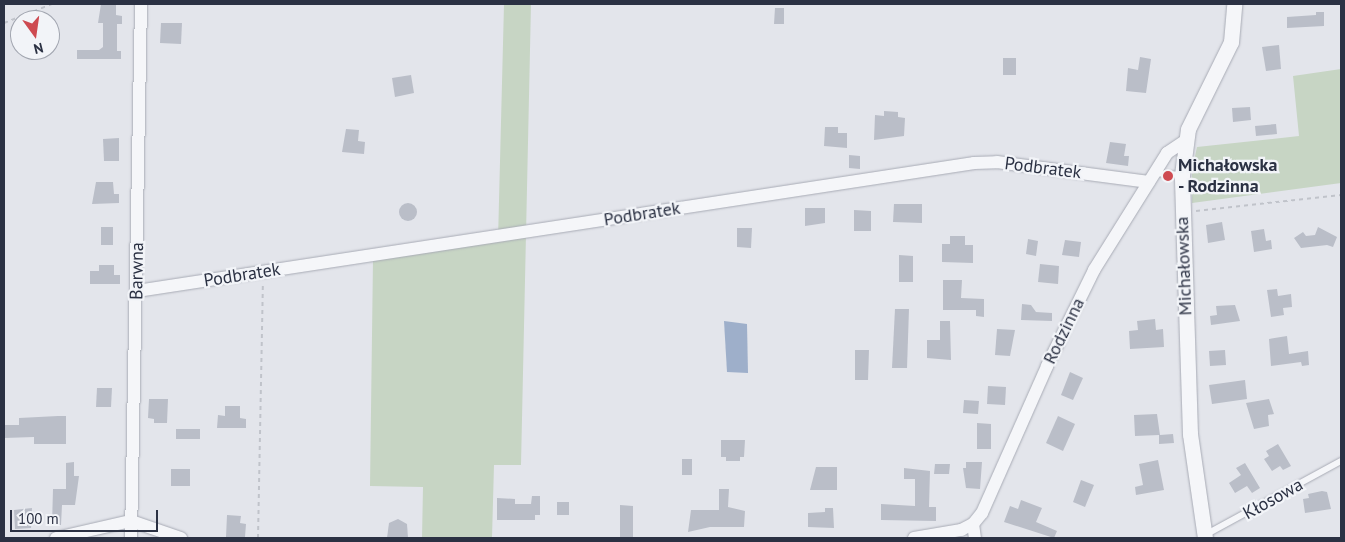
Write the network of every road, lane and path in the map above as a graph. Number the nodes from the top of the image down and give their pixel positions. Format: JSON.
{"nodes":[{"id":1,"x":52,"y":4,"type":"edge"},
{"id":2,"x":141,"y":4,"type":"edge"},
{"id":3,"x":1234,"y":4,"type":"edge"},
{"id":4,"x":4,"y":23,"type":"edge"},
{"id":5,"x":1185,"y":141,"type":"junction"},
{"id":6,"x":1182,"y":175,"type":"junction"},
{"id":7,"x":1152,"y":177,"type":"junction"},
{"id":8,"x":1341,"y":195,"type":"edge"},
{"id":9,"x":1182,"y":212,"type":"junction"},
{"id":10,"x":263,"y":272,"type":"junction"},
{"id":11,"x":136,"y":291,"type":"junction"},
{"id":12,"x":1341,"y":461,"type":"edge"},
{"id":13,"x":132,"y":521,"type":"junction"},
{"id":14,"x":972,"y":524,"type":"junction"},
{"id":15,"x":1204,"y":537,"type":"edge"},
{"id":16,"x":56,"y":538,"type":"edge"},
{"id":17,"x":131,"y":538,"type":"edge"},
{"id":18,"x":182,"y":538,"type":"edge"},
{"id":19,"x":258,"y":538,"type":"edge"},
{"id":20,"x":914,"y":538,"type":"edge"},
{"id":21,"x":975,"y":538,"type":"edge"}],
"edges":[{"from":1,"to":4,"type":"path"},
{"from":2,"to":11,"type":"street","name":"Barwna"},
{"from":3,"to":5,"type":"street","name":"Michałowska"},
{"from":5,"to":6,"type":"street","name":"Michałowska"},
{"from":5,"to":7,"type":"street","name":"Rodzinna"},
{"from":6,"to":7,"type":"lane"},
{"from":6,"to":9,"type":"street","name":"Michałowska"},
{"from":7,"to":10,"type":"street","name":"Podbratek"},
{"from":7,"to":14,"type":"street","name":"Rodzinna"},
{"from":8,"to":9,"type":"path"},
{"from":9,"to":15,"type":"street","name":"Michałowska"},
{"from":10,"to":11,"type":"street","name":"Podbratek"},
{"from":10,"to":19,"type":"path"},
{"from":11,"to":13,"type":"street","name":"Barwna"},
{"from":12,"to":15,"type":"lane","name":"Kłosowa"},
{"from":13,"to":16,"type":"street"},
{"from":13,"to":17,"type":"street","name":"Barwna"},
{"from":13,"to":18,"type":"street"},
{"from":14,"to":20,"type":"street"},
{"from":14,"to":21,"type":"street"}]}
